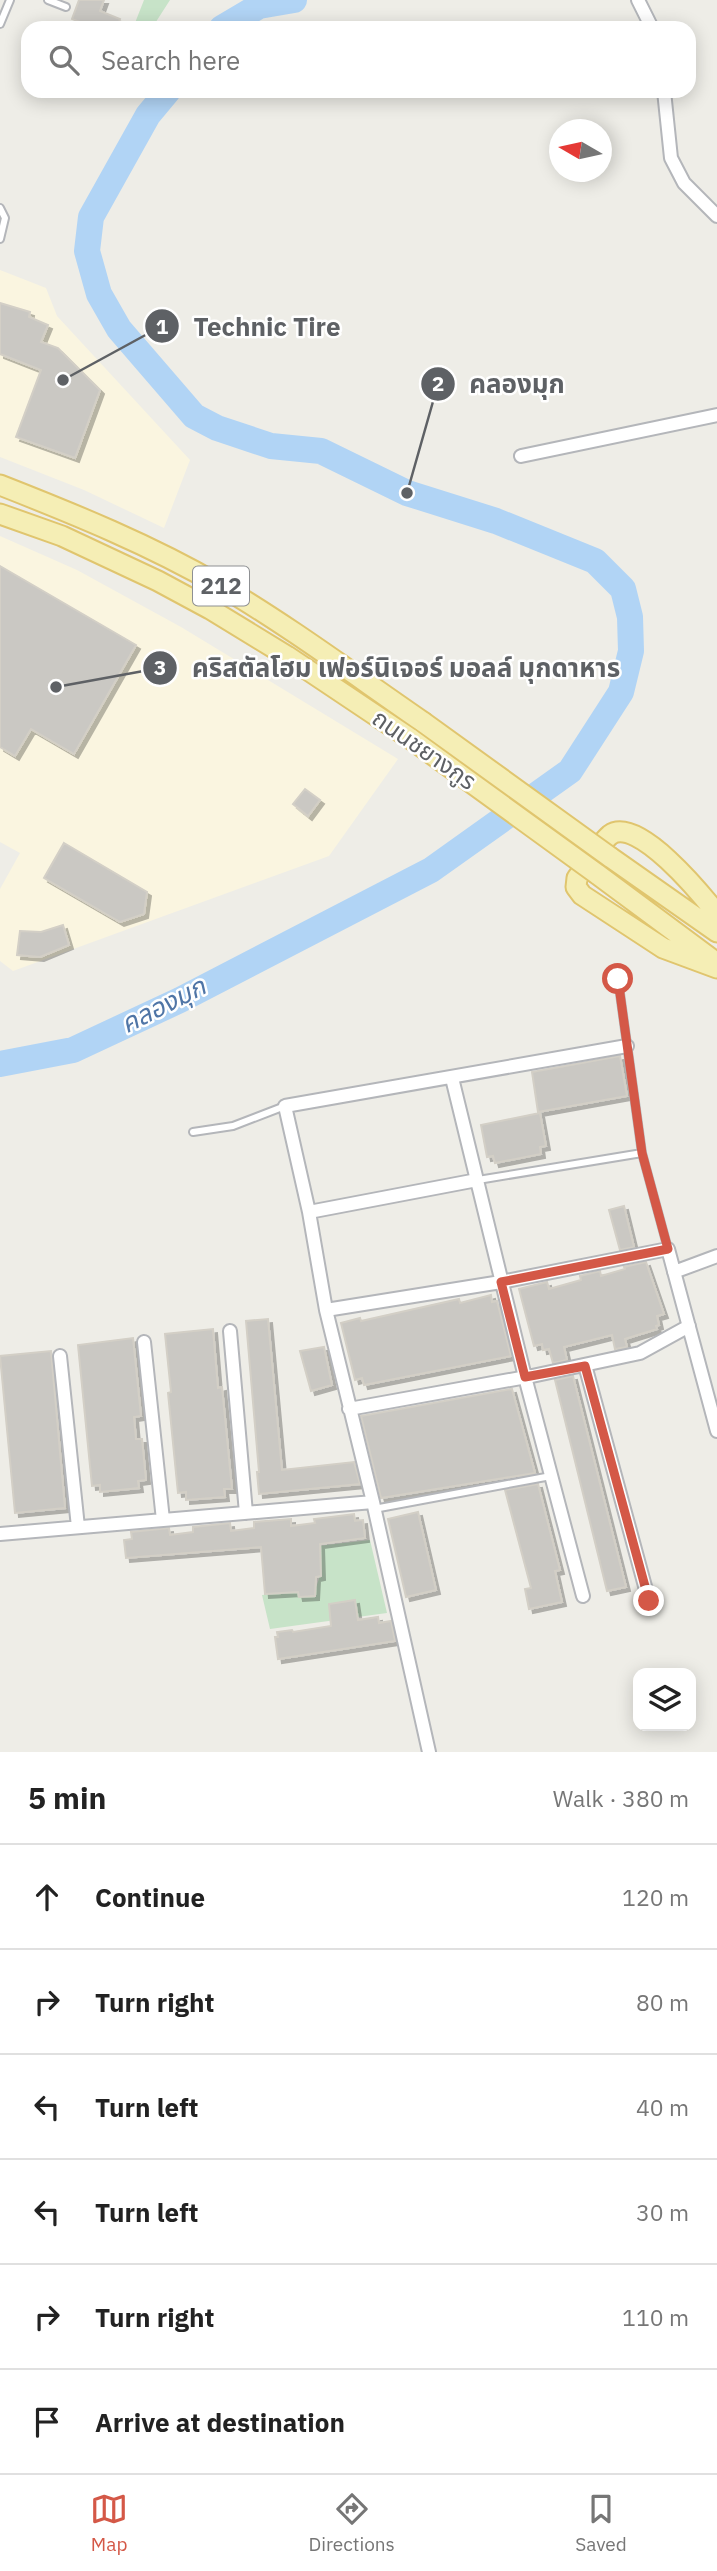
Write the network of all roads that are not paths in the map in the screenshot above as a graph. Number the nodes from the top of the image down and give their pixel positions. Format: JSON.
{"nodes":[{"id":1,"x":10,"y":0,"type":"edge"},
{"id":2,"x":48,"y":0,"type":"edge"},
{"id":3,"x":638,"y":0,"type":"edge"},
{"id":4,"x":66,"y":8,"type":"dead end"},
{"id":5,"x":648,"y":21,"type":"edge"},
{"id":6,"x":0,"y":24,"type":"edge"},
{"id":7,"x":665,"y":98,"type":"edge"},
{"id":8,"x":0,"y":208,"type":"edge"},
{"id":9,"x":717,"y":216,"type":"edge"},
{"id":10,"x":0,"y":239,"type":"edge"},
{"id":11,"x":717,"y":415,"type":"edge"},
{"id":12,"x":521,"y":456,"type":"dead end"},
{"id":13,"x":0,"y":485,"type":"edge"},
{"id":14,"x":0,"y":514,"type":"edge"},
{"id":15,"x":717,"y":914,"type":"edge"},
{"id":16,"x":717,"y":932,"type":"edge"},
{"id":17,"x":717,"y":962,"type":"edge"},
{"id":18,"x":717,"y":968,"type":"edge"},
{"id":19,"x":618,"y":979,"type":"dead end"},
{"id":20,"x":626,"y":1046,"type":"junction"},
{"id":21,"x":452,"y":1078,"type":"junction"},
{"id":22,"x":285,"y":1106,"type":"junction"},
{"id":23,"x":193,"y":1132,"type":"dead end"},
{"id":24,"x":642,"y":1153,"type":"junction"},
{"id":25,"x":477,"y":1180,"type":"junction"},
{"id":26,"x":309,"y":1212,"type":"junction"},
{"id":27,"x":668,"y":1249,"type":"junction"},
{"id":28,"x":717,"y":1256,"type":"edge"},
{"id":29,"x":674,"y":1272,"type":"junction"},
{"id":30,"x":501,"y":1282,"type":"junction"},
{"id":31,"x":326,"y":1310,"type":"junction"},
{"id":32,"x":689,"y":1326,"type":"junction"},
{"id":33,"x":230,"y":1331,"type":"dead end"},
{"id":34,"x":144,"y":1342,"type":"dead end"},
{"id":35,"x":60,"y":1356,"type":"dead end"},
{"id":36,"x":585,"y":1366,"type":"junction"},
{"id":37,"x":525,"y":1377,"type":"junction"},
{"id":38,"x":349,"y":1409,"type":"junction"},
{"id":39,"x":717,"y":1431,"type":"edge"},
{"id":40,"x":551,"y":1476,"type":"junction"},
{"id":41,"x":374,"y":1506,"type":"junction"},
{"id":42,"x":246,"y":1513,"type":"junction"},
{"id":43,"x":163,"y":1520,"type":"junction"},
{"id":44,"x":78,"y":1527,"type":"junction"},
{"id":45,"x":0,"y":1531,"type":"edge"},
{"id":46,"x":583,"y":1596,"type":"dead end"},
{"id":47,"x":649,"y":1601,"type":"dead end"},
{"id":48,"x":429,"y":1752,"type":"edge"}],
"edges":[{"from":1,"to":6,"type":"lane"},
{"from":2,"to":4,"type":"lane"},
{"from":3,"to":5,"type":"street"},
{"from":7,"to":9,"type":"street"},
{"from":8,"to":10,"type":"lane"},
{"from":11,"to":12,"type":"street"},
{"from":13,"to":16,"type":"main road","name":"ถนนชยางกูร","number":"212","bridge":true},
{"from":14,"to":17,"type":"main road","name":"ถนนชยางกูร","number":"212","bridge":true},
{"from":15,"to":18,"type":"main road"},
{"from":19,"to":20,"type":"lane"},
{"from":20,"to":21,"type":"street"},
{"from":20,"to":24,"type":"lane"},
{"from":21,"to":22,"type":"street"},
{"from":21,"to":25,"type":"street"},
{"from":22,"to":23,"type":"lane"},
{"from":22,"to":26,"type":"street"},
{"from":24,"to":25,"type":"lane"},
{"from":24,"to":27,"type":"lane"},
{"from":25,"to":26,"type":"street"},
{"from":25,"to":30,"type":"street"},
{"from":26,"to":31,"type":"street"},
{"from":27,"to":29,"type":"street"},
{"from":27,"to":30,"type":"street"},
{"from":28,"to":29,"type":"street"},
{"from":29,"to":32,"type":"street"},
{"from":30,"to":31,"type":"street"},
{"from":30,"to":37,"type":"street"},
{"from":31,"to":38,"type":"street"},
{"from":32,"to":36,"type":"street"},
{"from":32,"to":39,"type":"street"},
{"from":33,"to":42,"type":"street"},
{"from":34,"to":43,"type":"street"},
{"from":35,"to":44,"type":"street"},
{"from":36,"to":37,"type":"street"},
{"from":36,"to":47,"type":"street"},
{"from":37,"to":38,"type":"street"},
{"from":37,"to":40,"type":"street"},
{"from":38,"to":41,"type":"street"},
{"from":40,"to":41,"type":"lane"},
{"from":40,"to":46,"type":"street"},
{"from":41,"to":42,"type":"street"},
{"from":41,"to":48,"type":"street"},
{"from":42,"to":43,"type":"street"},
{"from":43,"to":44,"type":"street"},
{"from":44,"to":45,"type":"street"}]}
